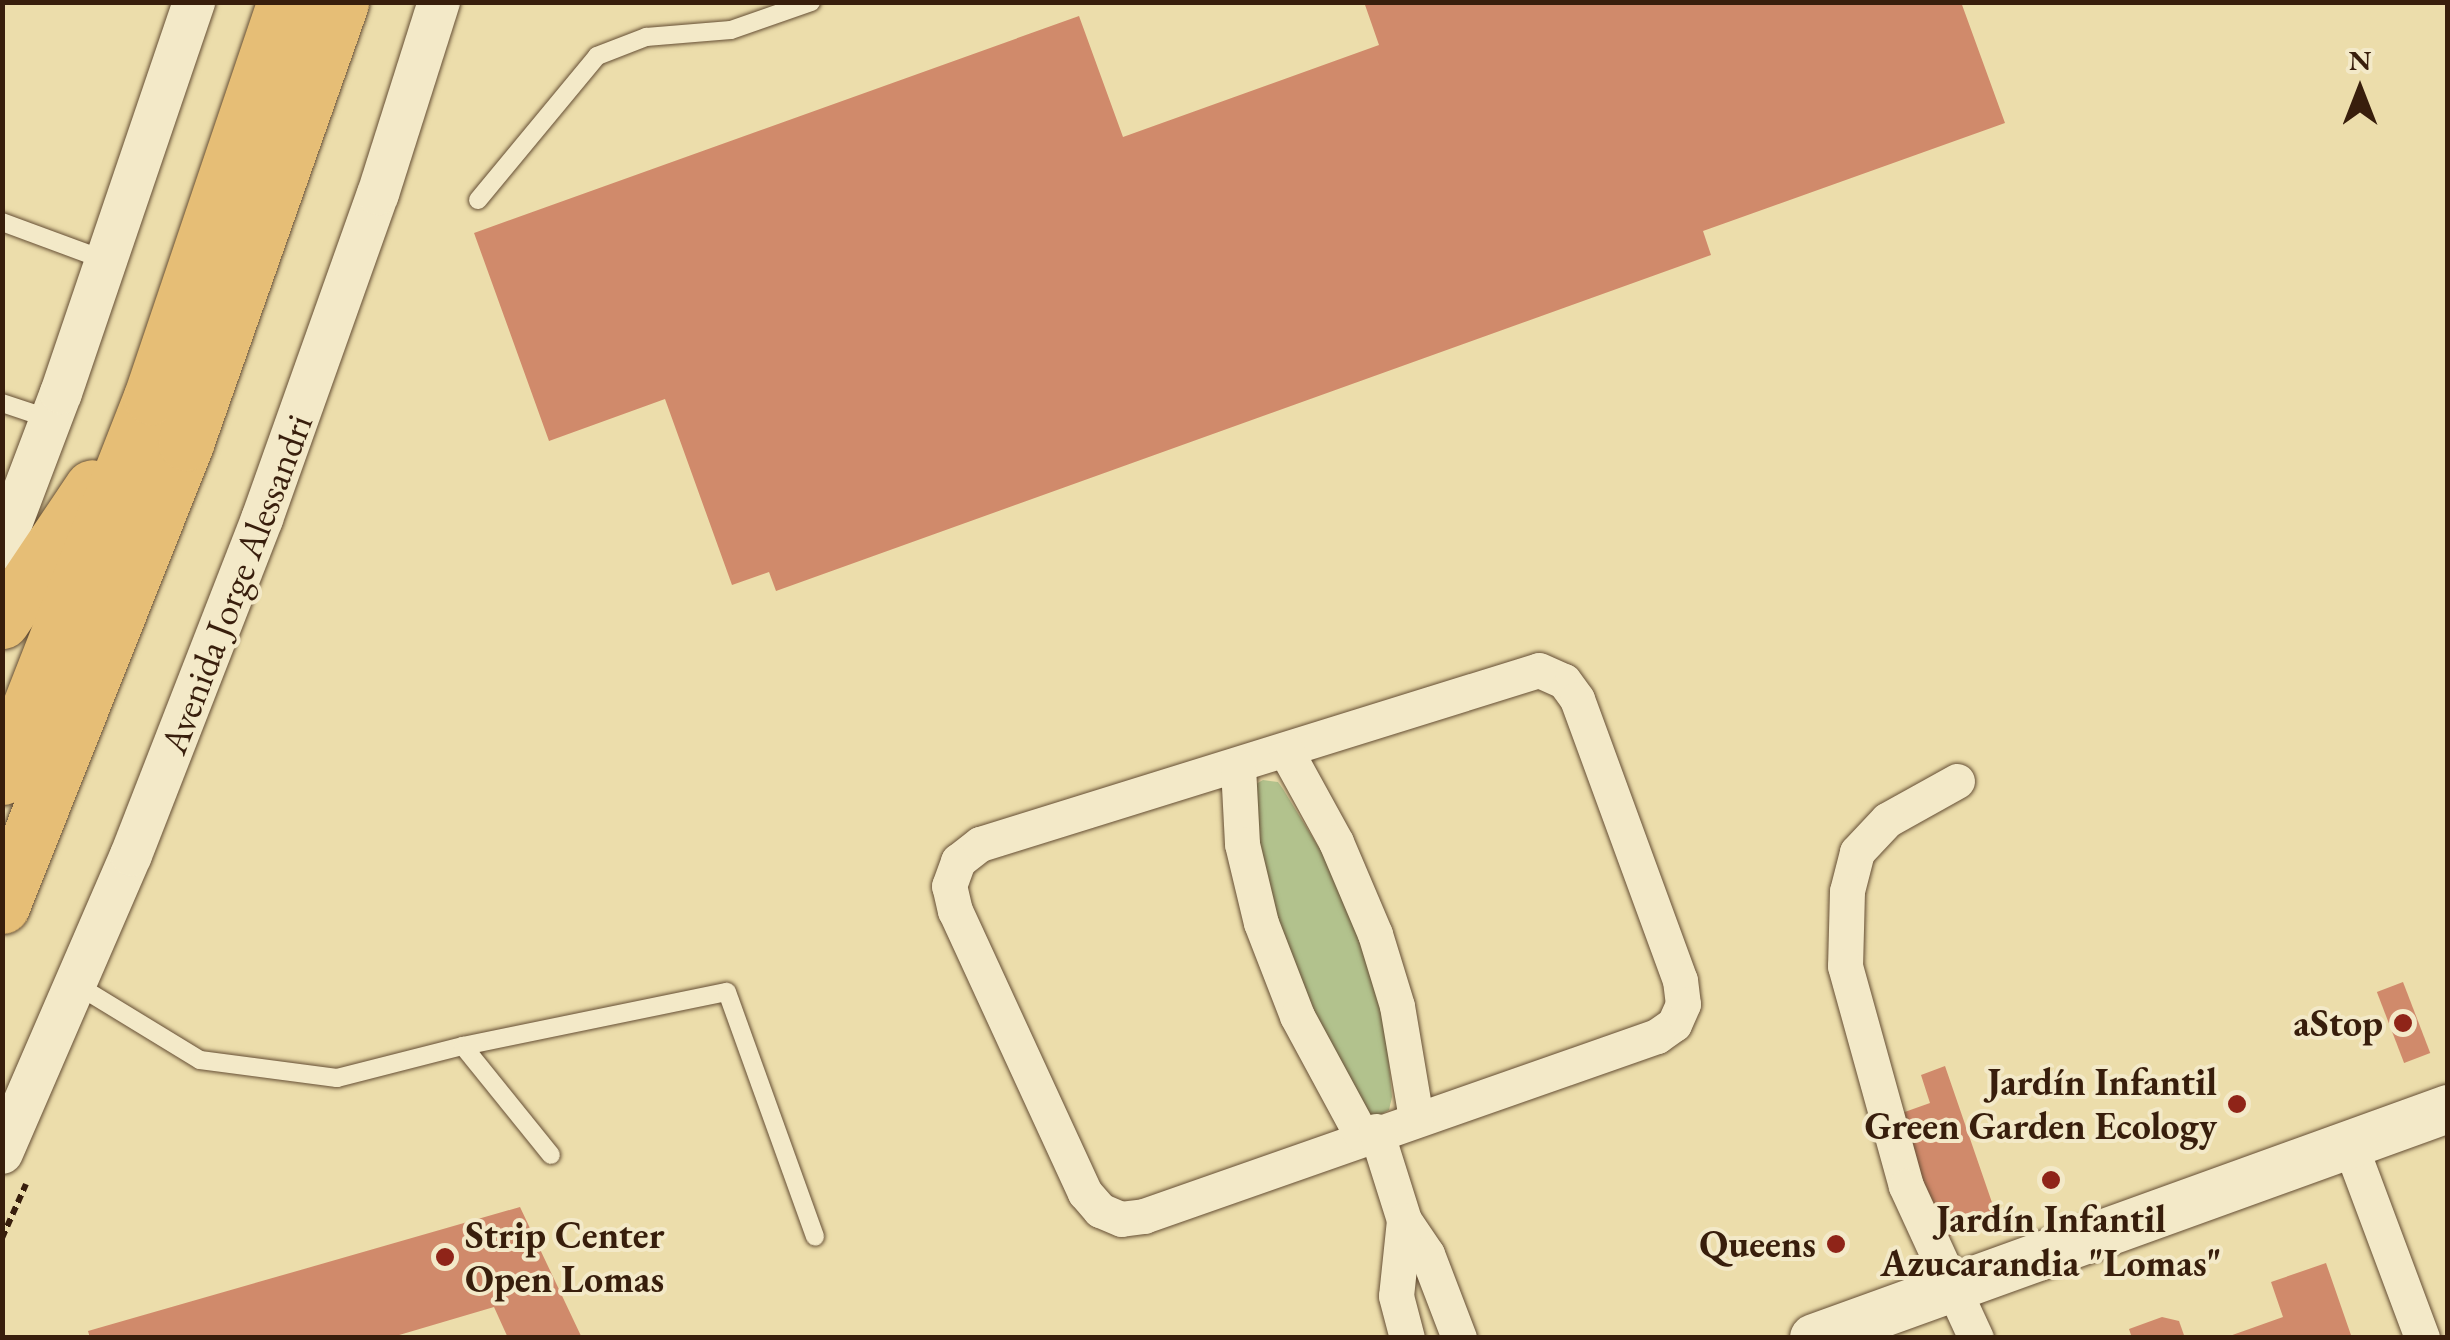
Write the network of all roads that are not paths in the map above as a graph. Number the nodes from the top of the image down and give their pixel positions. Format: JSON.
{"nodes":[{"id":1,"x":194,"y":2,"type":"edge"},
{"id":2,"x":242,"y":2,"type":"edge"},
{"id":3,"x":284,"y":2,"type":"edge"},
{"id":4,"x":341,"y":2,"type":"edge"},
{"id":5,"x":439,"y":2,"type":"edge"},
{"id":6,"x":810,"y":2,"type":"edge"},
{"id":7,"x":247,"y":120,"type":"junction"},
{"id":8,"x":478,"y":200,"type":"dead end"},
{"id":9,"x":2,"y":222,"type":"edge"},
{"id":10,"x":106,"y":260,"type":"junction"},
{"id":11,"x":150,"y":396,"type":"junction"},
{"id":12,"x":2,"y":403,"type":"edge"},
{"id":13,"x":51,"y":419,"type":"junction"},
{"id":14,"x":2,"y":548,"type":"edge"},
{"id":15,"x":2,"y":621,"type":"edge"},
{"id":16,"x":1286,"y":751,"type":"junction"},
{"id":17,"x":1238,"y":766,"type":"junction"},
{"id":18,"x":2,"y":777,"type":"edge"},
{"id":19,"x":1958,"y":781,"type":"dead end"},
{"id":20,"x":2,"y":906,"type":"edge"},
{"id":21,"x":77,"y":985,"type":"junction"},
{"id":22,"x":464,"y":1046,"type":"junction"},
{"id":23,"x":2448,"y":1109,"type":"edge"},
{"id":24,"x":1416,"y":1118,"type":"junction"},
{"id":25,"x":1369,"y":1133,"type":"junction"},
{"id":26,"x":2350,"y":1145,"type":"junction"},
{"id":27,"x":2,"y":1153,"type":"edge"},
{"id":28,"x":551,"y":1156,"type":"dead end"},
{"id":29,"x":1404,"y":1220,"type":"junction"},
{"id":30,"x":815,"y":1237,"type":"dead end"},
{"id":31,"x":1956,"y":1286,"type":"junction"},
{"id":32,"x":1408,"y":1338,"type":"edge"},
{"id":33,"x":1460,"y":1338,"type":"edge"},
{"id":34,"x":1814,"y":1338,"type":"edge"},
{"id":35,"x":1976,"y":1338,"type":"edge"},
{"id":36,"x":2422,"y":1338,"type":"edge"}],
"edges":[{"from":1,"to":10,"type":"street"},
{"from":2,"to":7,"type":"highway"},
{"from":3,"to":7,"type":"highway"},
{"from":4,"to":20,"type":"highway"},
{"from":5,"to":21,"type":"street","name":"Avenida Jorge Alessandri"},
{"from":6,"to":8,"type":"lane"},
{"from":7,"to":11,"type":"highway"},
{"from":9,"to":10,"type":"lane"},
{"from":10,"to":13,"type":"street"},
{"from":11,"to":15,"type":"highway"},
{"from":11,"to":18,"type":"highway"},
{"from":12,"to":13,"type":"lane"},
{"from":13,"to":14,"type":"street"},
{"from":16,"to":17,"type":"street"},
{"from":16,"to":24,"type":"street"},
{"from":16,"to":24,"type":"street"},
{"from":17,"to":25,"type":"street"},
{"from":17,"to":25,"type":"street"},
{"from":19,"to":31,"type":"street"},
{"from":21,"to":22,"type":"lane"},
{"from":21,"to":27,"type":"street","name":"Avenida Jorge Alessandri"},
{"from":22,"to":28,"type":"lane"},
{"from":22,"to":30,"type":"lane"},
{"from":23,"to":26,"type":"main road"},
{"from":24,"to":25,"type":"street"},
{"from":25,"to":29,"type":"street"},
{"from":26,"to":31,"type":"main road"},
{"from":26,"to":36,"type":"street"},
{"from":29,"to":32,"type":"street"},
{"from":29,"to":33,"type":"street"},
{"from":31,"to":34,"type":"main road"},
{"from":31,"to":35,"type":"street"}]}
